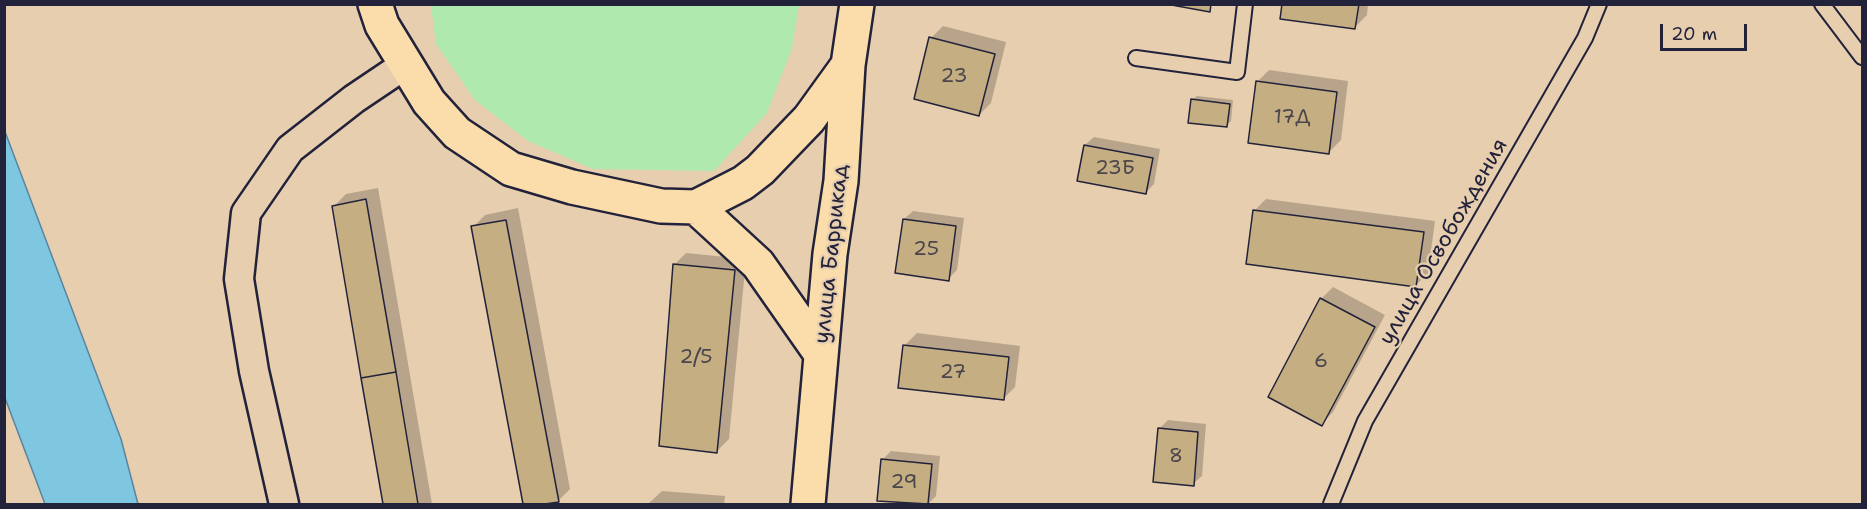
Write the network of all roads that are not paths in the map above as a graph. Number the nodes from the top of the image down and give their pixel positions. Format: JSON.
{"nodes":[{"id":1,"x":375,"y":4,"type":"edge"},
{"id":2,"x":857,"y":4,"type":"edge"},
{"id":3,"x":1245,"y":4,"type":"edge"},
{"id":4,"x":1599,"y":4,"type":"edge"},
{"id":5,"x":1822,"y":4,"type":"edge"},
{"id":6,"x":1863,"y":57,"type":"edge"},
{"id":7,"x":1136,"y":58,"type":"dead end"},
{"id":8,"x":406,"y":64,"type":"junction"},
{"id":9,"x":848,"y":65,"type":"junction"},
{"id":10,"x":696,"y":207,"type":"junction"},
{"id":11,"x":821,"y":354,"type":"junction"},
{"id":12,"x":284,"y":504,"type":"edge"},
{"id":13,"x":807,"y":504,"type":"edge"},
{"id":14,"x":1331,"y":504,"type":"edge"}],
"edges":[{"from":1,"to":8,"type":"main road"},
{"from":2,"to":9,"type":"main road","name":"улица Баррикад"},
{"from":3,"to":7,"type":"lane"},
{"from":4,"to":14,"type":"lane","name":"улица Освобождения"},
{"from":5,"to":6,"type":"lane"},
{"from":8,"to":10,"type":"main road"},
{"from":8,"to":12,"type":"street"},
{"from":9,"to":10,"type":"main road"},
{"from":9,"to":11,"type":"main road","name":"улица Баррикад"},
{"from":10,"to":11,"type":"main road"},
{"from":11,"to":13,"type":"main road","name":"улица Баррикад"}]}
